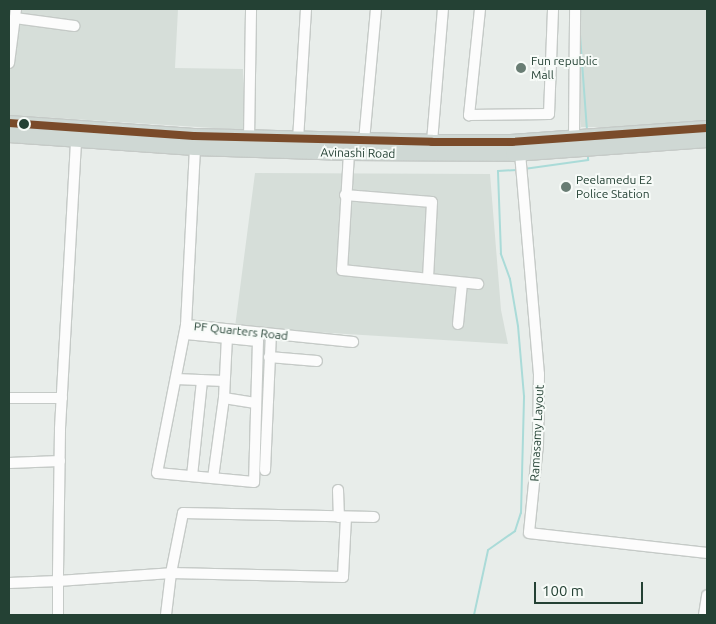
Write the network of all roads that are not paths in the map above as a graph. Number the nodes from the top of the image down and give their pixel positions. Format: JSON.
{"nodes":[{"id":1,"x":252,"y":9,"type":"edge"},
{"id":2,"x":306,"y":9,"type":"edge"},
{"id":3,"x":376,"y":9,"type":"edge"},
{"id":4,"x":443,"y":9,"type":"edge"},
{"id":5,"x":480,"y":9,"type":"edge"},
{"id":6,"x":553,"y":9,"type":"edge"},
{"id":7,"x":575,"y":9,"type":"edge"},
{"id":8,"x":16,"y":13,"type":"edge"},
{"id":9,"x":74,"y":26,"type":"dead end"},
{"id":10,"x":9,"y":63,"type":"edge"},
{"id":11,"x":9,"y":123,"type":"edge"},
{"id":12,"x":707,"y":128,"type":"edge"},
{"id":13,"x":9,"y":135,"type":"edge"},
{"id":14,"x":249,"y":139,"type":"junction"},
{"id":15,"x":298,"y":140,"type":"junction"},
{"id":16,"x":576,"y":140,"type":"junction"},
{"id":17,"x":707,"y":140,"type":"edge"},
{"id":18,"x":364,"y":141,"type":"junction"},
{"id":19,"x":595,"y":141,"type":"junction"},
{"id":20,"x":76,"y":142,"type":"junction"},
{"id":21,"x":432,"y":142,"type":"junction"},
{"id":22,"x":195,"y":148,"type":"junction"},
{"id":23,"x":349,"y":153,"type":"junction"},
{"id":24,"x":522,"y":164,"type":"junction"},
{"id":25,"x":345,"y":195,"type":"junction"},
{"id":26,"x":428,"y":278,"type":"junction"},
{"id":27,"x":462,"y":283,"type":"junction"},
{"id":28,"x":478,"y":284,"type":"dead end"},
{"id":29,"x":458,"y":324,"type":"dead end"},
{"id":30,"x":186,"y":329,"type":"junction"},
{"id":31,"x":271,"y":335,"type":"junction"},
{"id":32,"x":226,"y":337,"type":"junction"},
{"id":33,"x":353,"y":342,"type":"dead end"},
{"id":34,"x":269,"y":357,"type":"junction"},
{"id":35,"x":317,"y":362,"type":"dead end"},
{"id":36,"x":176,"y":379,"type":"junction"},
{"id":37,"x":202,"y":381,"type":"junction"},
{"id":38,"x":224,"y":381,"type":"junction"},
{"id":39,"x":9,"y":398,"type":"edge"},
{"id":40,"x":62,"y":398,"type":"junction"},
{"id":41,"x":224,"y":398,"type":"junction"},
{"id":42,"x":254,"y":403,"type":"junction"},
{"id":43,"x":60,"y":461,"type":"junction"},
{"id":44,"x":9,"y":463,"type":"edge"},
{"id":45,"x":265,"y":470,"type":"dead end"},
{"id":46,"x":192,"y":476,"type":"junction"},
{"id":47,"x":214,"y":478,"type":"junction"},
{"id":48,"x":338,"y":490,"type":"dead end"},
{"id":49,"x":342,"y":517,"type":"junction"},
{"id":50,"x":374,"y":517,"type":"dead end"},
{"id":51,"x":707,"y":553,"type":"edge"},
{"id":52,"x":171,"y":573,"type":"junction"},
{"id":53,"x":58,"y":581,"type":"junction"},
{"id":54,"x":9,"y":584,"type":"edge"},
{"id":55,"x":707,"y":595,"type":"edge"},
{"id":56,"x":58,"y":615,"type":"edge"},
{"id":57,"x":166,"y":615,"type":"edge"},
{"id":58,"x":704,"y":615,"type":"edge"}],
"edges":[{"from":1,"to":14,"type":"street"},
{"from":2,"to":15,"type":"street"},
{"from":3,"to":18,"type":"street"},
{"from":4,"to":21,"type":"street"},
{"from":5,"to":6,"type":"street"},
{"from":7,"to":16,"type":"street"},
{"from":8,"to":9,"type":"street"},
{"from":8,"to":10,"type":"street"},
{"from":11,"to":14,"type":"main road"},
{"from":12,"to":19,"type":"main road"},
{"from":13,"to":20,"type":"main road","name":"Avinashi Road"},
{"from":14,"to":15,"type":"main road"},
{"from":15,"to":18,"type":"main road"},
{"from":16,"to":19,"type":"main road","name":"Avinashi Road"},
{"from":16,"to":21,"type":"main road"},
{"from":16,"to":24,"type":"main road","name":"Avinashi Road"},
{"from":17,"to":19,"type":"main road","name":"Avinashi Road"},
{"from":18,"to":21,"type":"main road"},
{"from":20,"to":22,"type":"main road","name":"Avinashi Road"},
{"from":20,"to":40,"type":"street"},
{"from":22,"to":23,"type":"main road","name":"Avinashi Road"},
{"from":22,"to":30,"type":"street","name":"PF Quarters Road"},
{"from":23,"to":24,"type":"main road","name":"Avinashi Road"},
{"from":23,"to":25,"type":"street"},
{"from":24,"to":51,"type":"street","name":"Ramasamy Layout"},
{"from":25,"to":26,"type":"street"},
{"from":25,"to":26,"type":"street"},
{"from":26,"to":27,"type":"street"},
{"from":27,"to":28,"type":"street"},
{"from":27,"to":29,"type":"street"},
{"from":30,"to":31,"type":"street","name":"PF Quarters Road"},
{"from":30,"to":32,"type":"street"},
{"from":30,"to":36,"type":"street"},
{"from":31,"to":33,"type":"street","name":"PF Quarters Road"},
{"from":31,"to":34,"type":"street"},
{"from":32,"to":38,"type":"street"},
{"from":32,"to":42,"type":"street"},
{"from":34,"to":35,"type":"street"},
{"from":34,"to":45,"type":"street"},
{"from":36,"to":37,"type":"street"},
{"from":36,"to":46,"type":"street"},
{"from":37,"to":38,"type":"street"},
{"from":37,"to":46,"type":"street"},
{"from":38,"to":41,"type":"street"},
{"from":39,"to":40,"type":"street"},
{"from":40,"to":43,"type":"street"},
{"from":41,"to":42,"type":"street"},
{"from":41,"to":47,"type":"street"},
{"from":42,"to":47,"type":"street"},
{"from":43,"to":44,"type":"street"},
{"from":43,"to":53,"type":"street"},
{"from":46,"to":47,"type":"street"},
{"from":48,"to":49,"type":"street"},
{"from":49,"to":50,"type":"street"},
{"from":49,"to":52,"type":"street"},
{"from":49,"to":52,"type":"street"},
{"from":52,"to":53,"type":"street"},
{"from":52,"to":57,"type":"street"},
{"from":53,"to":54,"type":"street"},
{"from":53,"to":56,"type":"street"},
{"from":55,"to":58,"type":"street"}]}
